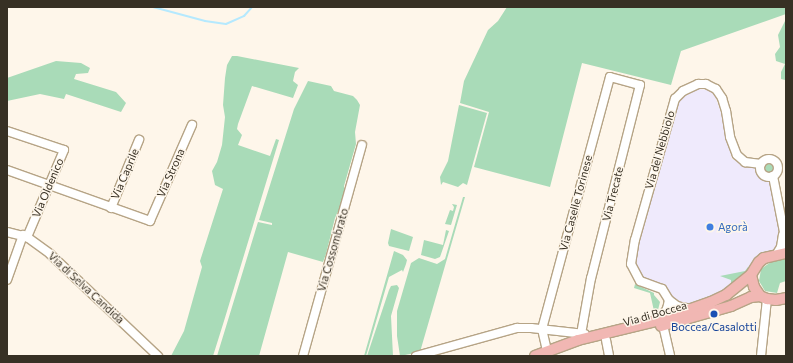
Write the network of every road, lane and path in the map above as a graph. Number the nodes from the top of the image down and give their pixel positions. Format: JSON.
{"nodes":[{"id":1,"x":610,"y":77,"type":"joint"},
{"id":2,"x":192,"y":125,"type":"dead end"},
{"id":3,"x":7,"y":131,"type":"edge"},
{"id":4,"x":139,"y":140,"type":"dead end"},
{"id":5,"x":362,"y":145,"type":"dead end"},
{"id":6,"x":762,"y":164,"type":"junction"},
{"id":7,"x":7,"y":170,"type":"edge"},
{"id":8,"x":773,"y":176,"type":"junction"},
{"id":9,"x":50,"y":186,"type":"junction"},
{"id":10,"x":111,"y":208,"type":"junction"},
{"id":11,"x":150,"y":221,"type":"joint"},
{"id":12,"x":7,"y":232,"type":"edge"},
{"id":13,"x":25,"y":236,"type":"junction"},
{"id":14,"x":785,"y":238,"type":"edge"},
{"id":15,"x":781,"y":254,"type":"edge"},
{"id":16,"x":751,"y":275,"type":"junction"},
{"id":17,"x":7,"y":280,"type":"edge"},
{"id":18,"x":764,"y":298,"type":"junction"},
{"id":19,"x":786,"y":298,"type":"edge"},
{"id":20,"x":669,"y":300,"type":"junction"},
{"id":21,"x":691,"y":309,"type":"junction"},
{"id":22,"x":662,"y":323,"type":"junction"},
{"id":23,"x":542,"y":329,"type":"junction"},
{"id":24,"x":616,"y":332,"type":"junction"},
{"id":25,"x":581,"y":334,"type":"junction"},
{"id":26,"x":606,"y":340,"type":"junction"},
{"id":27,"x":550,"y":352,"type":"edge"},
{"id":28,"x":158,"y":356,"type":"edge"},
{"id":29,"x":303,"y":356,"type":"edge"},
{"id":30,"x":416,"y":356,"type":"edge"},
{"id":31,"x":535,"y":356,"type":"edge"},
{"id":32,"x":609,"y":356,"type":"edge"},
{"id":33,"x":670,"y":356,"type":"edge"},
{"id":34,"x":761,"y":356,"type":"edge"}],
"edges":[{"from":1,"to":23,"type":"street","name":"Via Caselle Torinese"},
{"from":1,"to":25,"type":"street","name":"Via Trecate"},
{"from":2,"to":11,"type":"street","name":"Via Strona"},
{"from":3,"to":9,"type":"street","name":"Via Oldenico"},
{"from":4,"to":10,"type":"street","name":"Via Caprile"},
{"from":5,"to":29,"type":"street","name":"Via Cossombrato"},
{"from":6,"to":8,"type":"street"},
{"from":6,"to":8,"type":"street"},
{"from":6,"to":20,"type":"street","name":"Via del Nebbiolo"},
{"from":7,"to":9,"type":"street","name":"Via Caprile"},
{"from":8,"to":14,"type":"street"},
{"from":9,"to":10,"type":"street","name":"Via Caprile"},
{"from":9,"to":13,"type":"street","name":"Via Oldenico"},
{"from":10,"to":11,"type":"street","name":"Via Caprile"},
{"from":12,"to":13,"type":"street","name":"Via di Selva Candida"},
{"from":13,"to":17,"type":"street","name":"Via Oldenico"},
{"from":13,"to":28,"type":"street","name":"Via di Selva Candida"},
{"from":14,"to":15,"type":"street"},
{"from":15,"to":16,"type":"main road","name":"Via di Boccea"},
{"from":16,"to":18,"type":"main road"},
{"from":16,"to":21,"type":"main road","name":"Via di Boccea"},
{"from":18,"to":19,"type":"main road","name":"Via di Boccea"},
{"from":18,"to":22,"type":"main road","name":"Via di Boccea"},
{"from":18,"to":34,"type":"street"},
{"from":20,"to":21,"type":"street","name":"Via del Nebbiolo"},
{"from":20,"to":22,"type":"street"},
{"from":21,"to":22,"type":"main road","name":"Via di Boccea"},
{"from":22,"to":24,"type":"main road","name":"Via di Boccea"},
{"from":22,"to":26,"type":"main road","name":"Via di Boccea"},
{"from":22,"to":33,"type":"street"},
{"from":23,"to":25,"type":"street"},
{"from":23,"to":27,"type":"street"},
{"from":23,"to":30,"type":"street"},
{"from":24,"to":25,"type":"street"},
{"from":24,"to":27,"type":"main road","name":"Via di Boccea"},
{"from":26,"to":27,"type":"main road","name":"Via di Boccea"},
{"from":26,"to":32,"type":"street"},
{"from":27,"to":31,"type":"main road","name":"Via di Boccea"}]}
